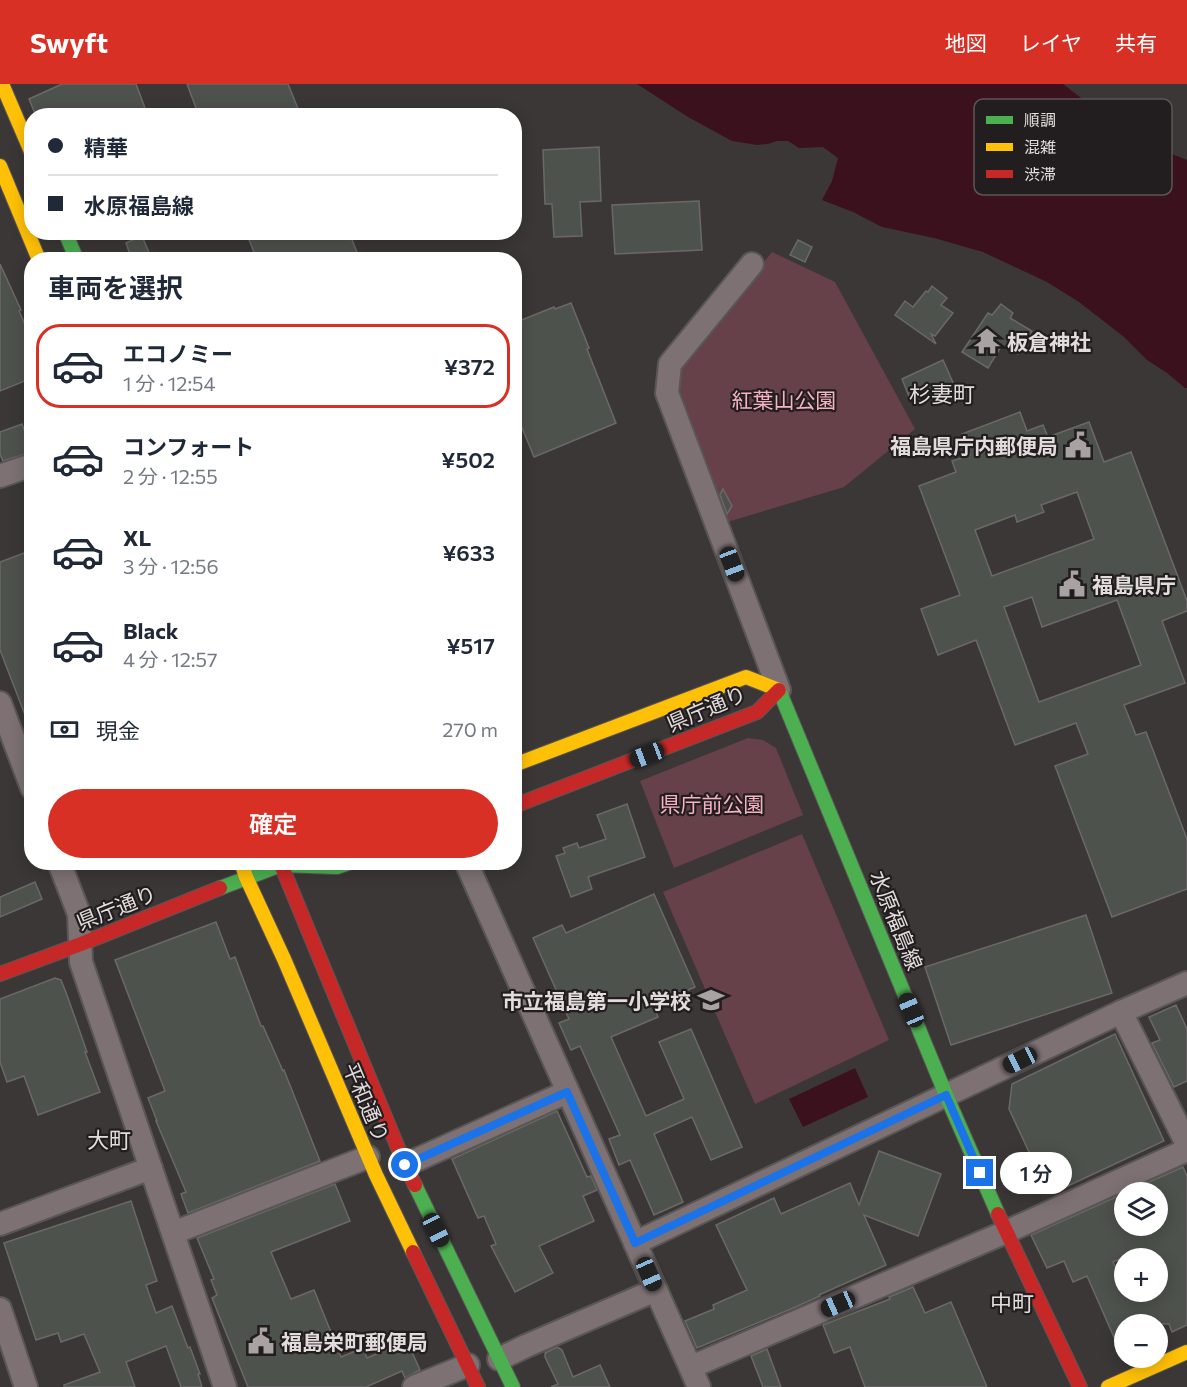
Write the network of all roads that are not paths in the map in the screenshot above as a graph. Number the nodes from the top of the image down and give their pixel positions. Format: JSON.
{"nodes":[{"id":1,"x":2,"y":84,"type":"edge"},
{"id":2,"x":24,"y":135,"type":"edge"},
{"id":3,"x":0,"y":166,"type":"edge"},
{"id":4,"x":24,"y":224,"type":"edge"},
{"id":5,"x":752,"y":264,"type":"dead end"},
{"id":6,"x":24,"y":468,"type":"edge"},
{"id":7,"x":0,"y":476,"type":"edge"},
{"id":8,"x":779,"y":690,"type":"junction"},
{"id":9,"x":0,"y":703,"type":"edge"},
{"id":10,"x":522,"y":762,"type":"edge"},
{"id":11,"x":24,"y":767,"type":"edge"},
{"id":12,"x":522,"y":803,"type":"edge"},
{"id":13,"x":62,"y":870,"type":"edge"},
{"id":14,"x":244,"y":870,"type":"edge"},
{"id":15,"x":264,"y":870,"type":"edge"},
{"id":16,"x":284,"y":870,"type":"edge"},
{"id":17,"x":470,"y":870,"type":"edge"},
{"id":18,"x":246,"y":877,"type":"junction"},
{"id":19,"x":81,"y":944,"type":"junction"},
{"id":20,"x":0,"y":974,"type":"edge"},
{"id":21,"x":1187,"y":983,"type":"edge"},
{"id":22,"x":1121,"y":1012,"type":"junction"},
{"id":23,"x":567,"y":1092,"type":"junction"},
{"id":24,"x":946,"y":1095,"type":"junction"},
{"id":25,"x":1187,"y":1144,"type":"edge"},
{"id":26,"x":1187,"y":1150,"type":"edge"},
{"id":27,"x":368,"y":1157,"type":"junction"},
{"id":28,"x":405,"y":1165,"type":"junction"},
{"id":29,"x":151,"y":1168,"type":"junction"},
{"id":30,"x":0,"y":1224,"type":"edge"},
{"id":31,"x":1006,"y":1232,"type":"junction"},
{"id":32,"x":173,"y":1233,"type":"junction"},
{"id":33,"x":635,"y":1243,"type":"junction"},
{"id":34,"x":656,"y":1290,"type":"junction"},
{"id":35,"x":0,"y":1309,"type":"edge"},
{"id":36,"x":1187,"y":1352,"type":"edge"},
{"id":37,"x":499,"y":1359,"type":"junction"},
{"id":38,"x":468,"y":1365,"type":"junction"},
{"id":39,"x":695,"y":1377,"type":"edge"},
{"id":40,"x":26,"y":1387,"type":"edge"},
{"id":41,"x":225,"y":1387,"type":"edge"},
{"id":42,"x":414,"y":1387,"type":"edge"},
{"id":43,"x":478,"y":1387,"type":"edge"},
{"id":44,"x":513,"y":1387,"type":"edge"},
{"id":45,"x":1080,"y":1387,"type":"edge"},
{"id":46,"x":1108,"y":1387,"type":"edge"}],
"edges":[{"from":1,"to":2,"type":"main road"},
{"from":3,"to":4,"type":"main road"},
{"from":5,"to":8,"type":"street"},
{"from":6,"to":7,"type":"street"},
{"from":8,"to":10,"type":"main road","name":"県庁通り"},
{"from":8,"to":12,"type":"main road","name":"県庁通り"},
{"from":8,"to":24,"type":"main road","name":"水原福島線"},
{"from":9,"to":11,"type":"street"},
{"from":13,"to":19,"type":"street"},
{"from":14,"to":18,"type":"main road","name":"平和通り"},
{"from":15,"to":18,"type":"main road","name":"県庁通り"},
{"from":16,"to":28,"type":"main road","name":"平和通り"},
{"from":17,"to":23,"type":"street"},
{"from":18,"to":19,"type":"main road","name":"県庁通り"},
{"from":18,"to":27,"type":"main road","name":"平和通り"},
{"from":19,"to":20,"type":"main road","name":"県庁通り"},
{"from":19,"to":29,"type":"street"},
{"from":21,"to":22,"type":"street"},
{"from":22,"to":24,"type":"street"},
{"from":22,"to":25,"type":"street"},
{"from":23,"to":28,"type":"street"},
{"from":23,"to":33,"type":"street"},
{"from":24,"to":31,"type":"main road","name":"水原福島線"},
{"from":24,"to":33,"type":"street"},
{"from":26,"to":31,"type":"street"},
{"from":27,"to":32,"type":"street"},
{"from":27,"to":38,"type":"main road","name":"平和通り"},
{"from":28,"to":37,"type":"main road","name":"平和通り"},
{"from":29,"to":30,"type":"street"},
{"from":29,"to":32,"type":"street"},
{"from":31,"to":39,"type":"street"},
{"from":31,"to":45,"type":"main road","name":"水原福島線"},
{"from":32,"to":41,"type":"street"},
{"from":33,"to":34,"type":"street"},
{"from":34,"to":37,"type":"street"},
{"from":34,"to":39,"type":"street"},
{"from":35,"to":40,"type":"street"},
{"from":36,"to":46,"type":"main road"},
{"from":37,"to":44,"type":"main road","name":"平和通り"},
{"from":38,"to":42,"type":"street"},
{"from":38,"to":43,"type":"main road","name":"平和通り"}]}
